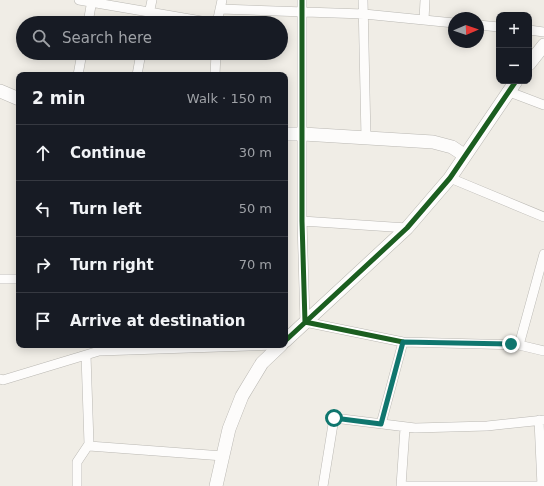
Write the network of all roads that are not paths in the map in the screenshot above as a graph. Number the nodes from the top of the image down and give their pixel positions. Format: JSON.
{"nodes":[{"id":1,"x":78,"y":0,"type":"edge"},
{"id":2,"x":152,"y":0,"type":"edge"},
{"id":3,"x":302,"y":0,"type":"edge"},
{"id":4,"x":363,"y":0,"type":"edge"},
{"id":5,"x":425,"y":0,"type":"edge"},
{"id":6,"x":92,"y":1,"type":"edge"},
{"id":7,"x":221,"y":4,"type":"edge"},
{"id":8,"x":149,"y":11,"type":"junction"},
{"id":9,"x":302,"y":13,"type":"junction"},
{"id":10,"x":364,"y":14,"type":"junction"},
{"id":11,"x":89,"y":16,"type":"edge"},
{"id":12,"x":148,"y":16,"type":"edge"},
{"id":13,"x":176,"y":16,"type":"edge"},
{"id":14,"x":218,"y":16,"type":"edge"},
{"id":15,"x":424,"y":20,"type":"junction"},
{"id":16,"x":448,"y":22,"type":"edge"},
{"id":17,"x":484,"y":26,"type":"edge"},
{"id":18,"x":496,"y":27,"type":"edge"},
{"id":19,"x":532,"y":30,"type":"edge"},
{"id":20,"x":544,"y":32,"type":"edge"},
{"id":21,"x":544,"y":45,"type":"edge"},
{"id":22,"x":81,"y":60,"type":"edge"},
{"id":23,"x":140,"y":60,"type":"edge"},
{"id":24,"x":216,"y":60,"type":"edge"},
{"id":25,"x":532,"y":60,"type":"edge"},
{"id":26,"x":79,"y":72,"type":"edge"},
{"id":27,"x":138,"y":72,"type":"edge"},
{"id":28,"x":215,"y":72,"type":"edge"},
{"id":29,"x":513,"y":84,"type":"edge"},
{"id":30,"x":0,"y":91,"type":"edge"},
{"id":31,"x":507,"y":91,"type":"junction"},
{"id":32,"x":16,"y":98,"type":"edge"},
{"id":33,"x":544,"y":105,"type":"edge"},
{"id":34,"x":288,"y":134,"type":"edge"},
{"id":35,"x":302,"y":134,"type":"junction"},
{"id":36,"x":366,"y":138,"type":"junction"},
{"id":37,"x":464,"y":155,"type":"junction"},
{"id":38,"x":450,"y":178,"type":"junction"},
{"id":39,"x":544,"y":217,"type":"edge"},
{"id":40,"x":302,"y":221,"type":"junction"},
{"id":41,"x":407,"y":228,"type":"junction"},
{"id":42,"x":544,"y":254,"type":"edge"},
{"id":43,"x":16,"y":279,"type":"edge"},
{"id":44,"x":0,"y":280,"type":"edge"},
{"id":45,"x":305,"y":322,"type":"junction"},
{"id":46,"x":288,"y":338,"type":"edge"},
{"id":47,"x":403,"y":342,"type":"junction"},
{"id":48,"x":519,"y":345,"type":"junction"},
{"id":49,"x":153,"y":348,"type":"edge"},
{"id":50,"x":278,"y":348,"type":"edge"},
{"id":51,"x":544,"y":351,"type":"edge"},
{"id":52,"x":86,"y":355,"type":"junction"},
{"id":53,"x":0,"y":379,"type":"edge"},
{"id":54,"x":542,"y":420,"type":"edge"},
{"id":55,"x":381,"y":424,"type":"junction"},
{"id":56,"x":405,"y":428,"type":"junction"},
{"id":57,"x":89,"y":446,"type":"junction"},
{"id":58,"x":223,"y":456,"type":"junction"},
{"id":59,"x":76,"y":486,"type":"edge"},
{"id":60,"x":216,"y":486,"type":"edge"},
{"id":61,"x":323,"y":486,"type":"edge"},
{"id":62,"x":401,"y":486,"type":"edge"},
{"id":63,"x":543,"y":486,"type":"edge"}],
"edges":[{"from":1,"to":6,"type":"street"},
{"from":2,"to":8,"type":"street"},
{"from":3,"to":9,"type":"street"},
{"from":4,"to":10,"type":"street"},
{"from":5,"to":15,"type":"street"},
{"from":6,"to":8,"type":"street"},
{"from":6,"to":11,"type":"street"},
{"from":7,"to":9,"type":"street"},
{"from":7,"to":14,"type":"street"},
{"from":8,"to":12,"type":"street"},
{"from":8,"to":13,"type":"street"},
{"from":9,"to":10,"type":"street"},
{"from":9,"to":35,"type":"street"},
{"from":10,"to":15,"type":"street"},
{"from":10,"to":36,"type":"street"},
{"from":15,"to":16,"type":"street"},
{"from":17,"to":18,"type":"street"},
{"from":19,"to":20,"type":"street"},
{"from":21,"to":25,"type":"street"},
{"from":22,"to":26,"type":"street"},
{"from":23,"to":27,"type":"street"},
{"from":24,"to":28,"type":"street"},
{"from":29,"to":31,"type":"street"},
{"from":30,"to":32,"type":"street"},
{"from":31,"to":33,"type":"street"},
{"from":31,"to":37,"type":"street"},
{"from":34,"to":35,"type":"street"},
{"from":35,"to":36,"type":"street"},
{"from":35,"to":40,"type":"street"},
{"from":36,"to":37,"type":"street"},
{"from":37,"to":38,"type":"street"},
{"from":38,"to":39,"type":"street"},
{"from":38,"to":41,"type":"street"},
{"from":40,"to":41,"type":"street"},
{"from":40,"to":45,"type":"street"},
{"from":41,"to":45,"type":"street"},
{"from":42,"to":48,"type":"street"},
{"from":43,"to":44,"type":"street"},
{"from":45,"to":46,"type":"street"},
{"from":45,"to":47,"type":"street"},
{"from":47,"to":48,"type":"street"},
{"from":47,"to":55,"type":"street"},
{"from":48,"to":51,"type":"street"},
{"from":49,"to":52,"type":"street"},
{"from":50,"to":58,"type":"street"},
{"from":52,"to":53,"type":"street"},
{"from":52,"to":57,"type":"street"},
{"from":54,"to":56,"type":"street"},
{"from":54,"to":63,"type":"street"},
{"from":55,"to":56,"type":"street"},
{"from":55,"to":61,"type":"street"},
{"from":56,"to":62,"type":"street"},
{"from":57,"to":58,"type":"street"},
{"from":57,"to":59,"type":"street"},
{"from":58,"to":60,"type":"street"},
{"from":62,"to":63,"type":"street"}]}
